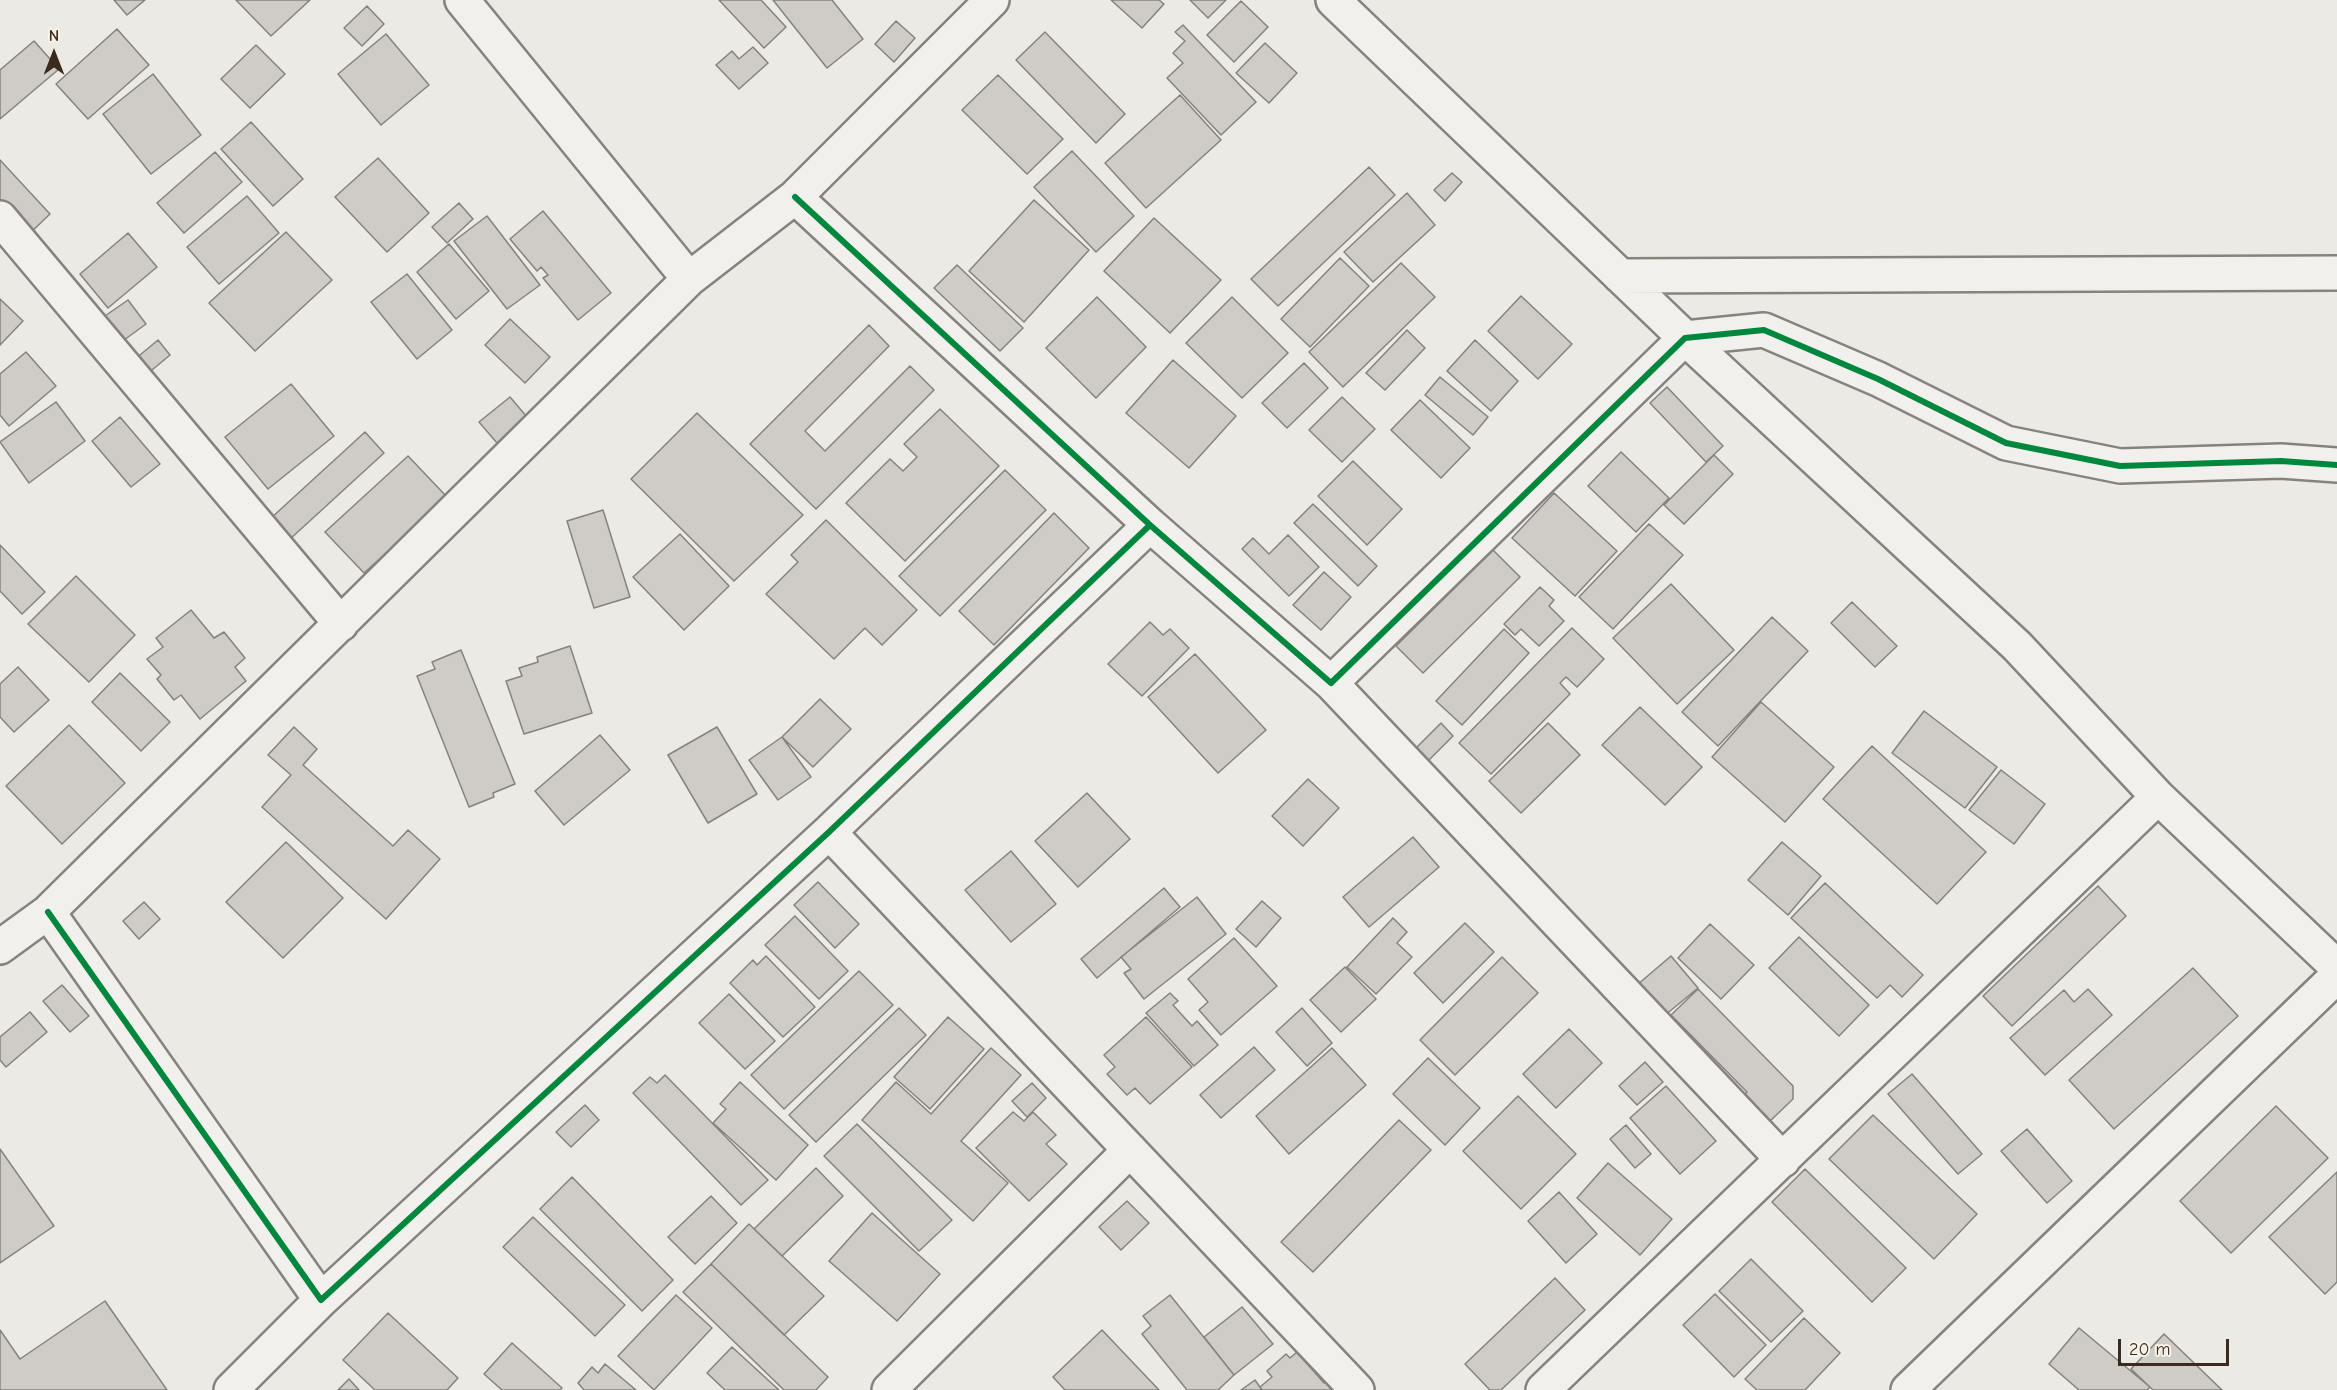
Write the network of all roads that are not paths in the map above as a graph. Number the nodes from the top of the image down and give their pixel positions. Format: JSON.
{"nodes":[{"id":1,"x":462,"y":0,"type":"edge"},
{"id":2,"x":992,"y":0,"type":"edge"},
{"id":3,"x":1333,"y":0,"type":"edge"},
{"id":4,"x":795,"y":196,"type":"junction"},
{"id":5,"x":0,"y":218,"type":"edge"},
{"id":6,"x":2337,"y":273,"type":"edge"},
{"id":7,"x":1620,"y":276,"type":"junction"},
{"id":8,"x":689,"y":279,"type":"junction"},
{"id":9,"x":1685,"y":338,"type":"junction"},
{"id":10,"x":2337,"y":465,"type":"edge"},
{"id":11,"x":1150,"y":525,"type":"junction"},
{"id":12,"x":341,"y":624,"type":"junction"},
{"id":13,"x":1331,"y":683,"type":"junction"},
{"id":14,"x":2158,"y":797,"type":"junction"},
{"id":15,"x":829,"y":832,"type":"junction"},
{"id":16,"x":48,"y":912,"type":"junction"},
{"id":17,"x":0,"y":947,"type":"edge"},
{"id":18,"x":2337,"y":967,"type":"edge"},
{"id":19,"x":2337,"y":976,"type":"edge"},
{"id":20,"x":1130,"y":1150,"type":"junction"},
{"id":21,"x":1784,"y":1160,"type":"junction"},
{"id":22,"x":321,"y":1300,"type":"junction"},
{"id":23,"x":231,"y":1390,"type":"edge"},
{"id":24,"x":889,"y":1390,"type":"edge"},
{"id":25,"x":1357,"y":1390,"type":"edge"},
{"id":26,"x":1543,"y":1390,"type":"edge"},
{"id":27,"x":1908,"y":1390,"type":"edge"}],
"edges":[{"from":1,"to":8,"type":"street"},
{"from":2,"to":4,"type":"street"},
{"from":3,"to":7,"type":"street"},
{"from":4,"to":8,"type":"street"},
{"from":4,"to":11,"type":"street"},
{"from":5,"to":12,"type":"street"},
{"from":6,"to":7,"type":"street"},
{"from":7,"to":9,"type":"street"},
{"from":8,"to":12,"type":"street"},
{"from":9,"to":10,"type":"street"},
{"from":9,"to":13,"type":"street"},
{"from":9,"to":14,"type":"street"},
{"from":11,"to":13,"type":"street"},
{"from":11,"to":15,"type":"street"},
{"from":12,"to":16,"type":"street"},
{"from":13,"to":21,"type":"street"},
{"from":14,"to":18,"type":"street"},
{"from":14,"to":21,"type":"street"},
{"from":15,"to":20,"type":"street"},
{"from":15,"to":22,"type":"street"},
{"from":16,"to":17,"type":"street"},
{"from":16,"to":22,"type":"street"},
{"from":19,"to":27,"type":"street"},
{"from":20,"to":24,"type":"street"},
{"from":20,"to":25,"type":"street"},
{"from":21,"to":26,"type":"street"},
{"from":22,"to":23,"type":"street"}]}
